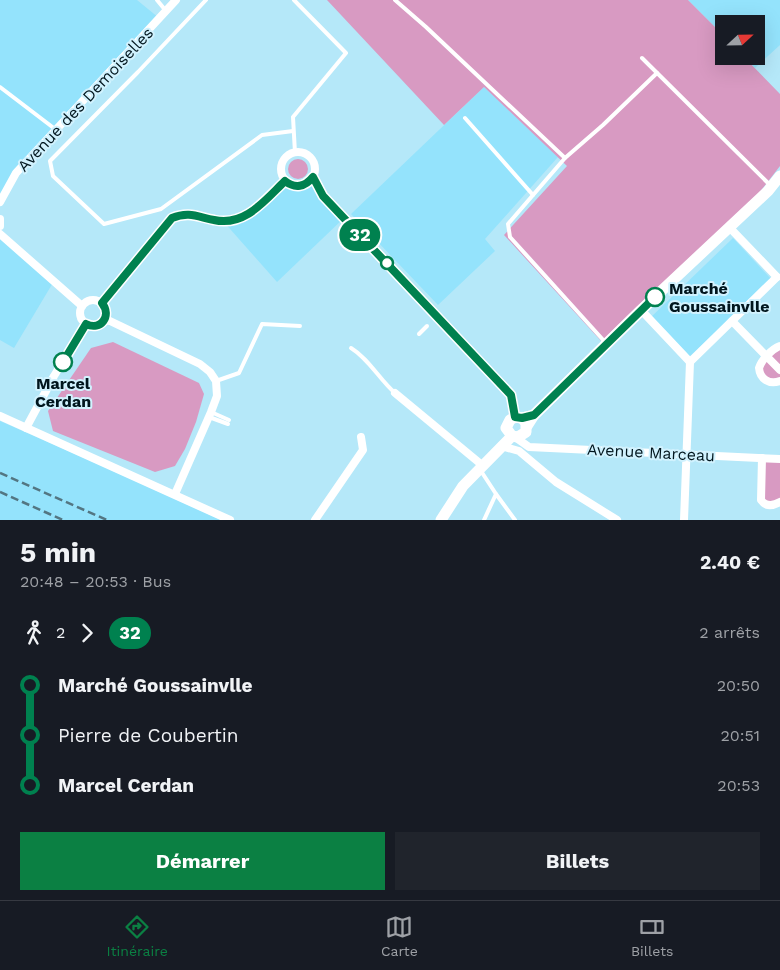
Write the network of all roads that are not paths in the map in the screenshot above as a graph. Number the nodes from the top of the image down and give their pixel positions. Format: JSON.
{"nodes":[{"id":1,"x":157,"y":0,"type":"edge"},
{"id":2,"x":176,"y":0,"type":"edge"},
{"id":3,"x":206,"y":0,"type":"edge"},
{"id":4,"x":294,"y":0,"type":"edge"},
{"id":5,"x":395,"y":0,"type":"edge"},
{"id":6,"x":166,"y":11,"type":"junction"},
{"id":7,"x":642,"y":58,"type":"dead end"},
{"id":8,"x":657,"y":73,"type":"junction"},
{"id":9,"x":0,"y":87,"type":"edge"},
{"id":10,"x":465,"y":118,"type":"dead end"},
{"id":11,"x":55,"y":129,"type":"junction"},
{"id":12,"x":293,"y":131,"type":"junction"},
{"id":13,"x":295,"y":153,"type":"junction"},
{"id":14,"x":565,"y":158,"type":"junction"},
{"id":15,"x":780,"y":176,"type":"edge"},
{"id":16,"x":313,"y":177,"type":"junction"},
{"id":17,"x":285,"y":181,"type":"junction"},
{"id":18,"x":772,"y":186,"type":"junction"},
{"id":19,"x":533,"y":195,"type":"junction"},
{"id":20,"x":0,"y":202,"type":"edge"},
{"id":21,"x":0,"y":219,"type":"edge"},
{"id":22,"x":0,"y":226,"type":"edge"},
{"id":23,"x":730,"y":228,"type":"junction"},
{"id":24,"x":0,"y":234,"type":"edge"},
{"id":25,"x":778,"y":277,"type":"edge"},
{"id":26,"x":102,"y":303,"type":"junction"},
{"id":27,"x":82,"y":306,"type":"junction"},
{"id":28,"x":640,"y":310,"type":"junction"},
{"id":29,"x":104,"y":320,"type":"junction"},
{"id":30,"x":732,"y":322,"type":"junction"},
{"id":31,"x":86,"y":324,"type":"junction"},
{"id":32,"x":300,"y":326,"type":"dead end"},
{"id":33,"x":427,"y":326,"type":"dead end"},
{"id":34,"x":419,"y":334,"type":"dead end"},
{"id":35,"x":606,"y":344,"type":"junction"},
{"id":36,"x":780,"y":346,"type":"edge"},
{"id":37,"x":351,"y":348,"type":"dead end"},
{"id":38,"x":767,"y":357,"type":"junction"},
{"id":39,"x":690,"y":362,"type":"junction"},
{"id":40,"x":780,"y":370,"type":"edge"},
{"id":41,"x":216,"y":381,"type":"junction"},
{"id":42,"x":780,"y":381,"type":"edge"},
{"id":43,"x":396,"y":393,"type":"joint"},
{"id":44,"x":210,"y":414,"type":"junction"},
{"id":45,"x":0,"y":416,"type":"edge"},
{"id":46,"x":228,"y":422,"type":"dead end"},
{"id":47,"x":26,"y":428,"type":"junction"},
{"id":48,"x":521,"y":433,"type":"junction"},
{"id":49,"x":361,"y":437,"type":"dead end"},
{"id":50,"x":501,"y":446,"type":"junction"},
{"id":51,"x":687,"y":454,"type":"junction"},
{"id":52,"x":526,"y":456,"type":"junction"},
{"id":53,"x":762,"y":458,"type":"junction"},
{"id":54,"x":780,"y":459,"type":"edge"},
{"id":55,"x":480,"y":467,"type":"junction"},
{"id":56,"x":175,"y":494,"type":"junction"},
{"id":57,"x":496,"y":494,"type":"junction"},
{"id":58,"x":780,"y":502,"type":"edge"},
{"id":59,"x":230,"y":520,"type":"edge"},
{"id":60,"x":315,"y":520,"type":"edge"},
{"id":61,"x":441,"y":520,"type":"edge"},
{"id":62,"x":484,"y":520,"type":"edge"},
{"id":63,"x":515,"y":520,"type":"edge"},
{"id":64,"x":617,"y":520,"type":"edge"},
{"id":65,"x":684,"y":520,"type":"edge"}],
"edges":[{"from":1,"to":6,"type":"lane"},
{"from":2,"to":6,"type":"street","name":"Avenue des Demoiselles"},
{"from":3,"to":12,"type":"lane"},
{"from":4,"to":12,"type":"lane"},
{"from":5,"to":14,"type":"lane"},
{"from":6,"to":11,"type":"street","name":"Avenue des Demoiselles"},
{"from":7,"to":8,"type":"lane"},
{"from":8,"to":14,"type":"lane"},
{"from":8,"to":18,"type":"lane"},
{"from":9,"to":11,"type":"lane"},
{"from":10,"to":19,"type":"lane"},
{"from":11,"to":20,"type":"street","name":"Avenue des Demoiselles"},
{"from":12,"to":13,"type":"lane"},
{"from":13,"to":16,"type":"street"},
{"from":13,"to":17,"type":"street"},
{"from":14,"to":19,"type":"lane"},
{"from":15,"to":18,"type":"street"},
{"from":16,"to":17,"type":"street"},
{"from":16,"to":48,"type":"street"},
{"from":17,"to":26,"type":"street"},
{"from":18,"to":23,"type":"street"},
{"from":19,"to":35,"type":"lane"},
{"from":21,"to":22,"type":"street"},
{"from":23,"to":25,"type":"street"},
{"from":23,"to":28,"type":"street"},
{"from":24,"to":27,"type":"street"},
{"from":25,"to":30,"type":"street"},
{"from":26,"to":27,"type":"street"},
{"from":26,"to":29,"type":"street"},
{"from":27,"to":31,"type":"street"},
{"from":28,"to":35,"type":"street"},
{"from":28,"to":39,"type":"street"},
{"from":29,"to":31,"type":"street"},
{"from":29,"to":41,"type":"street"},
{"from":30,"to":38,"type":"street"},
{"from":30,"to":39,"type":"street"},
{"from":31,"to":47,"type":"street"},
{"from":32,"to":41,"type":"lane"},
{"from":33,"to":34,"type":"lane"},
{"from":35,"to":48,"type":"street"},
{"from":36,"to":38,"type":"street"},
{"from":37,"to":43,"type":"lane"},
{"from":38,"to":40,"type":"street"},
{"from":38,"to":42,"type":"street"},
{"from":39,"to":51,"type":"street"},
{"from":41,"to":44,"type":"street"},
{"from":43,"to":55,"type":"street"},
{"from":44,"to":46,"type":"lane"},
{"from":44,"to":56,"type":"street"},
{"from":45,"to":47,"type":"street"},
{"from":47,"to":56,"type":"street"},
{"from":48,"to":50,"type":"street"},
{"from":48,"to":51,"type":"street","name":"Avenue Marceau"},
{"from":48,"to":52,"type":"street"},
{"from":49,"to":60,"type":"street"},
{"from":50,"to":52,"type":"street"},
{"from":50,"to":55,"type":"street"},
{"from":51,"to":53,"type":"street","name":"Avenue Marceau"},
{"from":51,"to":65,"type":"street"},
{"from":52,"to":64,"type":"street"},
{"from":53,"to":54,"type":"street","name":"Avenue Marceau"},
{"from":53,"to":58,"type":"street"},
{"from":55,"to":57,"type":"lane"},
{"from":55,"to":61,"type":"street"},
{"from":56,"to":59,"type":"street"},
{"from":57,"to":62,"type":"lane"},
{"from":57,"to":63,"type":"lane"}]}
